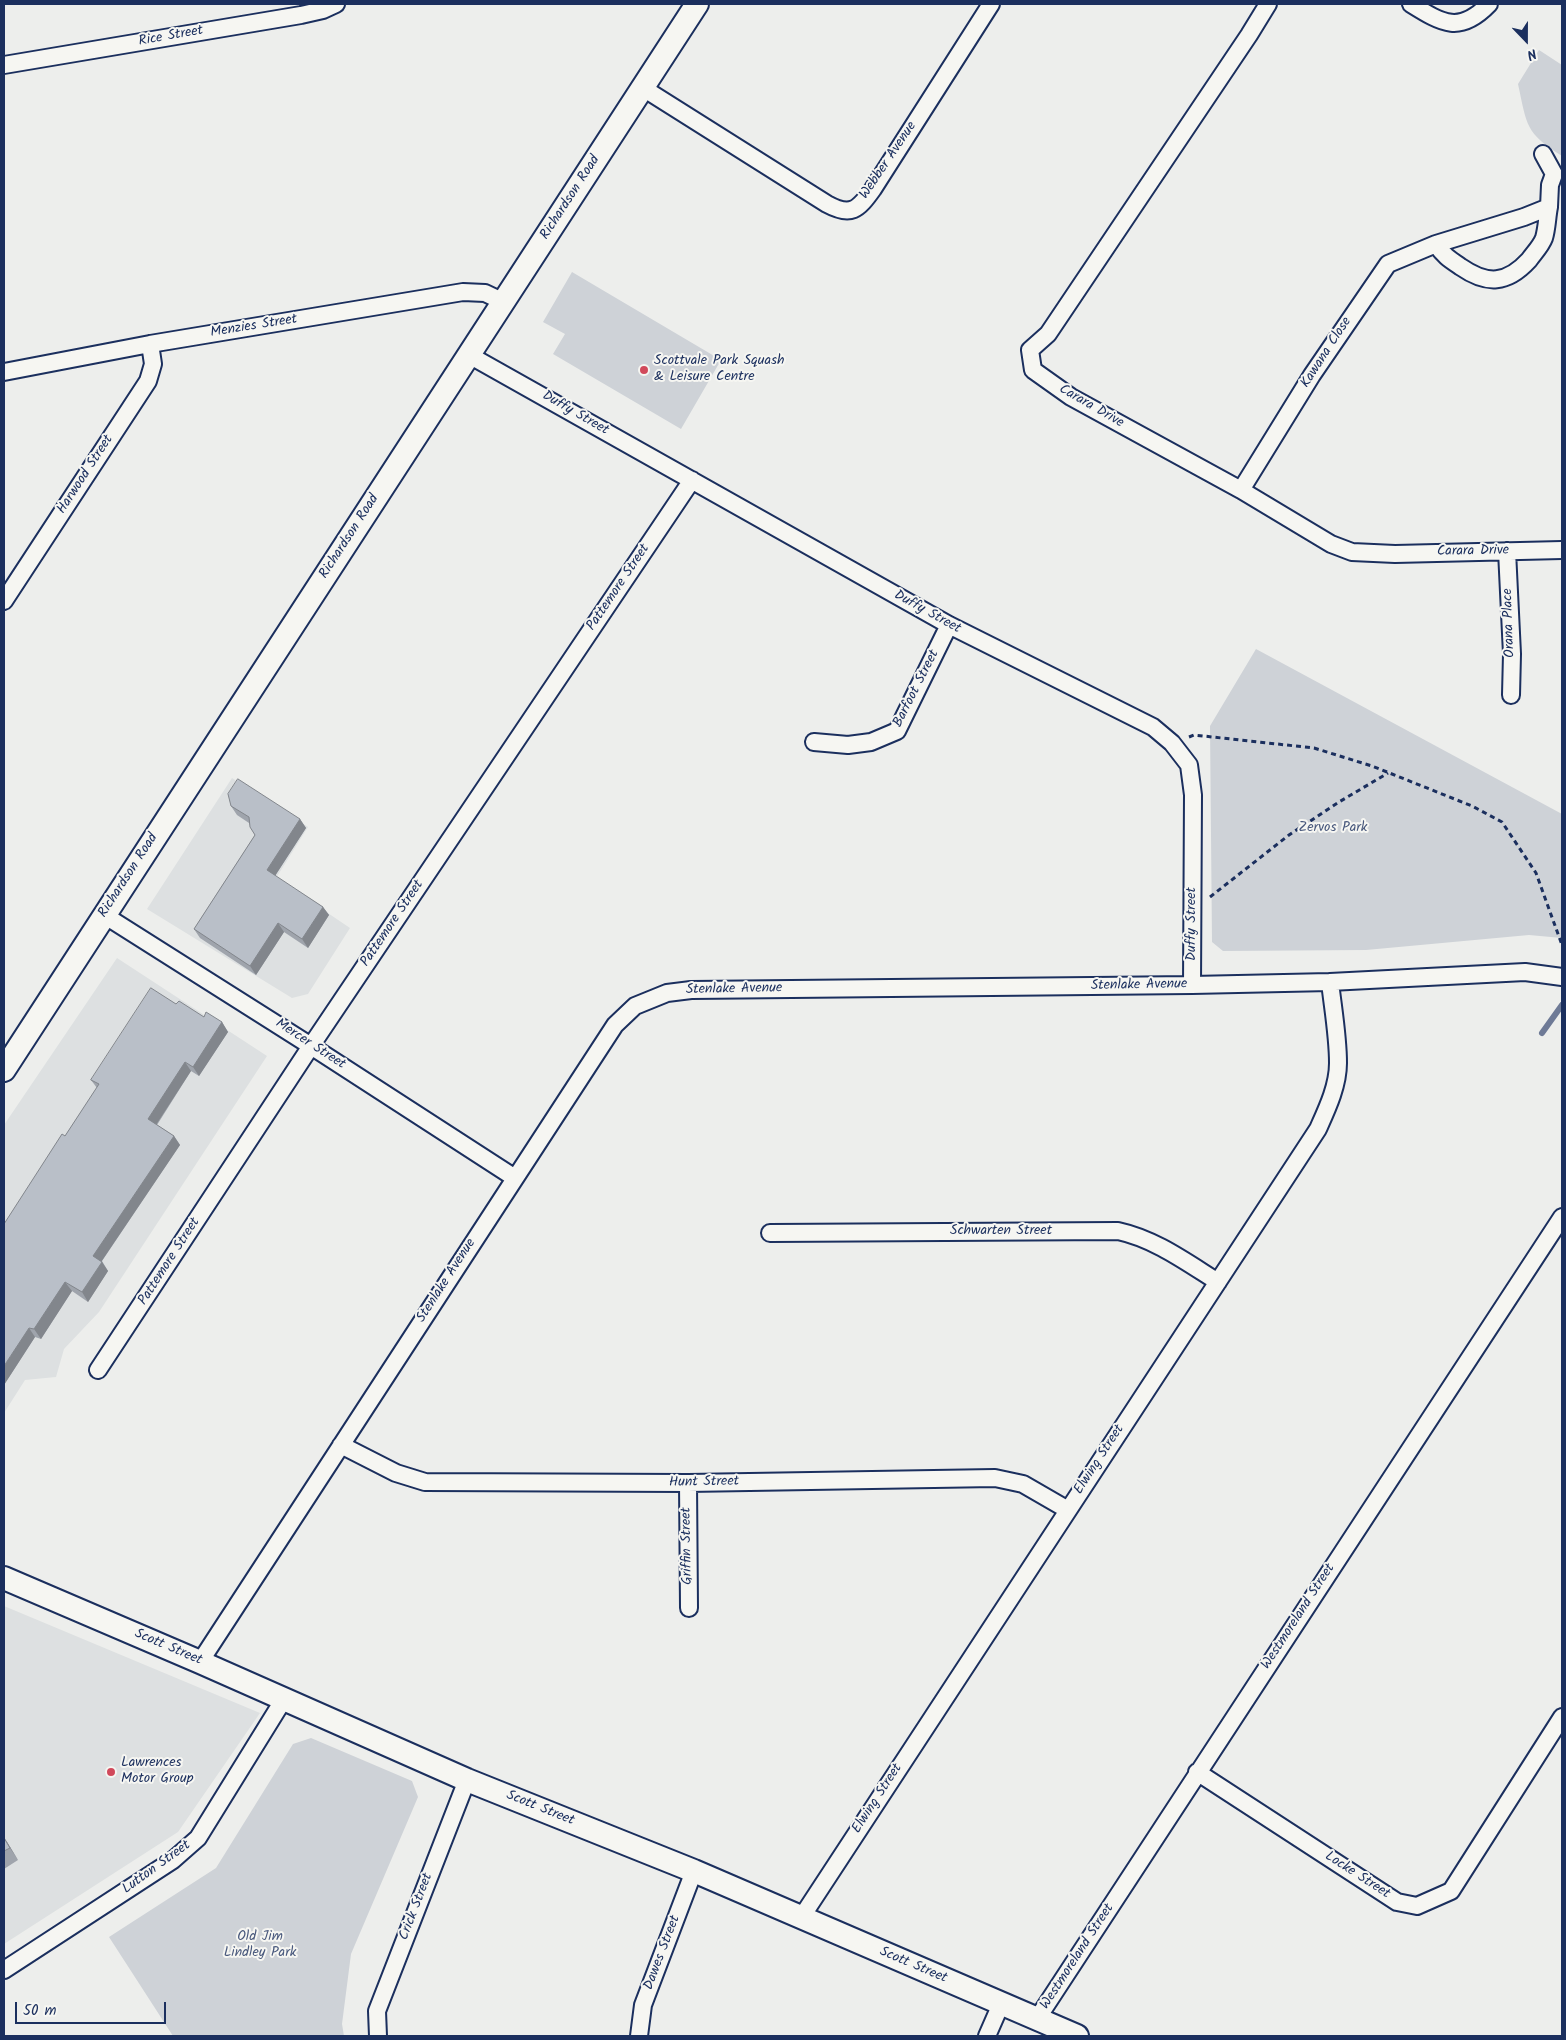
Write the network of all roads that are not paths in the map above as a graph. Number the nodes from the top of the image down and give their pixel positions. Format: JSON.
{"nodes":[{"id":1,"x":336,"y":4,"type":"edge"},
{"id":2,"x":697,"y":4,"type":"edge"},
{"id":3,"x":991,"y":4,"type":"edge"},
{"id":4,"x":1268,"y":4,"type":"edge"},
{"id":5,"x":1411,"y":4,"type":"edge"},
{"id":6,"x":1490,"y":4,"type":"edge"},
{"id":7,"x":4,"y":65,"type":"edge"},
{"id":8,"x":642,"y":88,"type":"junction"},
{"id":9,"x":1543,"y":154,"type":"dead end"},
{"id":10,"x":1550,"y":207,"type":"junction"},
{"id":11,"x":1436,"y":244,"type":"junction"},
{"id":12,"x":504,"y":302,"type":"junction"},
{"id":13,"x":150,"y":344,"type":"junction"},
{"id":14,"x":469,"y":355,"type":"junction"},
{"id":15,"x":4,"y":372,"type":"edge"},
{"id":16,"x":692,"y":480,"type":"junction"},
{"id":17,"x":1241,"y":490,"type":"junction"},
{"id":18,"x":1562,"y":550,"type":"edge"},
{"id":19,"x":1507,"y":552,"type":"junction"},
{"id":20,"x":4,"y":601,"type":"edge"},
{"id":21,"x":949,"y":626,"type":"junction"},
{"id":22,"x":1511,"y":695,"type":"dead end"},
{"id":23,"x":814,"y":742,"type":"dead end"},
{"id":24,"x":104,"y":915,"type":"junction"},
{"id":25,"x":1562,"y":977,"type":"edge"},
{"id":26,"x":1330,"y":982,"type":"junction"},
{"id":27,"x":1192,"y":985,"type":"junction"},
{"id":28,"x":311,"y":1046,"type":"junction"},
{"id":29,"x":4,"y":1070,"type":"edge"},
{"id":30,"x":515,"y":1178,"type":"junction"},
{"id":31,"x":1562,"y":1217,"type":"edge"},
{"id":32,"x":770,"y":1233,"type":"dead end"},
{"id":33,"x":1218,"y":1282,"type":"junction"},
{"id":34,"x":98,"y":1370,"type":"dead end"},
{"id":35,"x":341,"y":1445,"type":"junction"},
{"id":36,"x":688,"y":1483,"type":"junction"},
{"id":37,"x":1068,"y":1510,"type":"junction"},
{"id":38,"x":4,"y":1578,"type":"edge"},
{"id":39,"x":689,"y":1608,"type":"dead end"},
{"id":40,"x":200,"y":1662,"type":"junction"},
{"id":41,"x":284,"y":1699,"type":"junction"},
{"id":42,"x":1562,"y":1717,"type":"edge"},
{"id":43,"x":1197,"y":1772,"type":"junction"},
{"id":44,"x":467,"y":1780,"type":"junction"},
{"id":45,"x":694,"y":1871,"type":"junction"},
{"id":46,"x":801,"y":1918,"type":"junction"},
{"id":47,"x":4,"y":1970,"type":"edge"},
{"id":48,"x":1001,"y":2004,"type":"junction"},
{"id":49,"x":1037,"y":2019,"type":"junction"},
{"id":50,"x":378,"y":2036,"type":"edge"},
{"id":51,"x":639,"y":2036,"type":"edge"},
{"id":52,"x":987,"y":2036,"type":"edge"},
{"id":53,"x":1077,"y":2036,"type":"edge"}],
"edges":[{"from":1,"to":7,"type":"street","name":"Rice Street"},
{"from":2,"to":8,"type":"main road","name":"Richardson Road"},
{"from":3,"to":8,"type":"street","name":"Webber Avenue"},
{"from":4,"to":17,"type":"street","name":"Carara Drive"},
{"from":5,"to":6,"type":"street"},
{"from":8,"to":12,"type":"main road","name":"Richardson Road"},
{"from":9,"to":10,"type":"street"},
{"from":10,"to":11,"type":"street","name":"Kawana Close"},
{"from":10,"to":11,"type":"street"},
{"from":11,"to":17,"type":"street","name":"Kawana Close"},
{"from":12,"to":13,"type":"street","name":"Menzies Street"},
{"from":12,"to":14,"type":"main road","name":"Richardson Road"},
{"from":13,"to":15,"type":"street","name":"Menzies Street"},
{"from":13,"to":20,"type":"street","name":"Harwood Street"},
{"from":14,"to":16,"type":"street","name":"Duffy Street"},
{"from":14,"to":24,"type":"main road","name":"Richardson Road"},
{"from":16,"to":21,"type":"street","name":"Duffy Street"},
{"from":16,"to":28,"type":"street","name":"Pattemore Street"},
{"from":17,"to":19,"type":"street","name":"Carara Drive"},
{"from":18,"to":19,"type":"street","name":"Carara Drive"},
{"from":19,"to":22,"type":"street","name":"Orana Place"},
{"from":21,"to":23,"type":"street","name":"Barfoot Street"},
{"from":21,"to":27,"type":"street","name":"Duffy Street"},
{"from":24,"to":28,"type":"street","name":"Mercer Street"},
{"from":24,"to":29,"type":"main road","name":"Richardson Road"},
{"from":25,"to":26,"type":"street","name":"Stenlake Avenue"},
{"from":26,"to":27,"type":"street","name":"Stenlake Avenue"},
{"from":26,"to":33,"type":"street","name":"Elwing Street"},
{"from":27,"to":30,"type":"street","name":"Stenlake Avenue"},
{"from":28,"to":30,"type":"street","name":"Mercer Street"},
{"from":28,"to":34,"type":"street","name":"Pattemore Street"},
{"from":30,"to":35,"type":"street","name":"Stenlake Avenue"},
{"from":31,"to":43,"type":"street","name":"Westmoreland Street"},
{"from":32,"to":33,"type":"street","name":"Schwarten Street"},
{"from":33,"to":37,"type":"street","name":"Elwing Street"},
{"from":35,"to":36,"type":"street","name":"Hunt Street"},
{"from":35,"to":40,"type":"street","name":"Stenlake Avenue"},
{"from":36,"to":37,"type":"street","name":"Hunt Street"},
{"from":36,"to":39,"type":"street","name":"Griffin Street"},
{"from":37,"to":46,"type":"street","name":"Elwing Street"},
{"from":38,"to":40,"type":"main road","name":"Scott Street"},
{"from":40,"to":41,"type":"main road","name":"Scott Street"},
{"from":41,"to":44,"type":"main road","name":"Scott Street"},
{"from":41,"to":47,"type":"street","name":"Lutton Street"},
{"from":42,"to":43,"type":"street","name":"Locke Street"},
{"from":43,"to":49,"type":"street","name":"Westmoreland Street"},
{"from":44,"to":45,"type":"main road","name":"Scott Street"},
{"from":44,"to":50,"type":"street","name":"Crick Street"},
{"from":45,"to":46,"type":"main road","name":"Scott Street"},
{"from":45,"to":51,"type":"street","name":"Dawes Street"},
{"from":46,"to":48,"type":"main road","name":"Scott Street"},
{"from":48,"to":49,"type":"main road","name":"Scott Street"},
{"from":48,"to":52,"type":"street"},
{"from":49,"to":53,"type":"main road","name":"Scott Street"}]}
